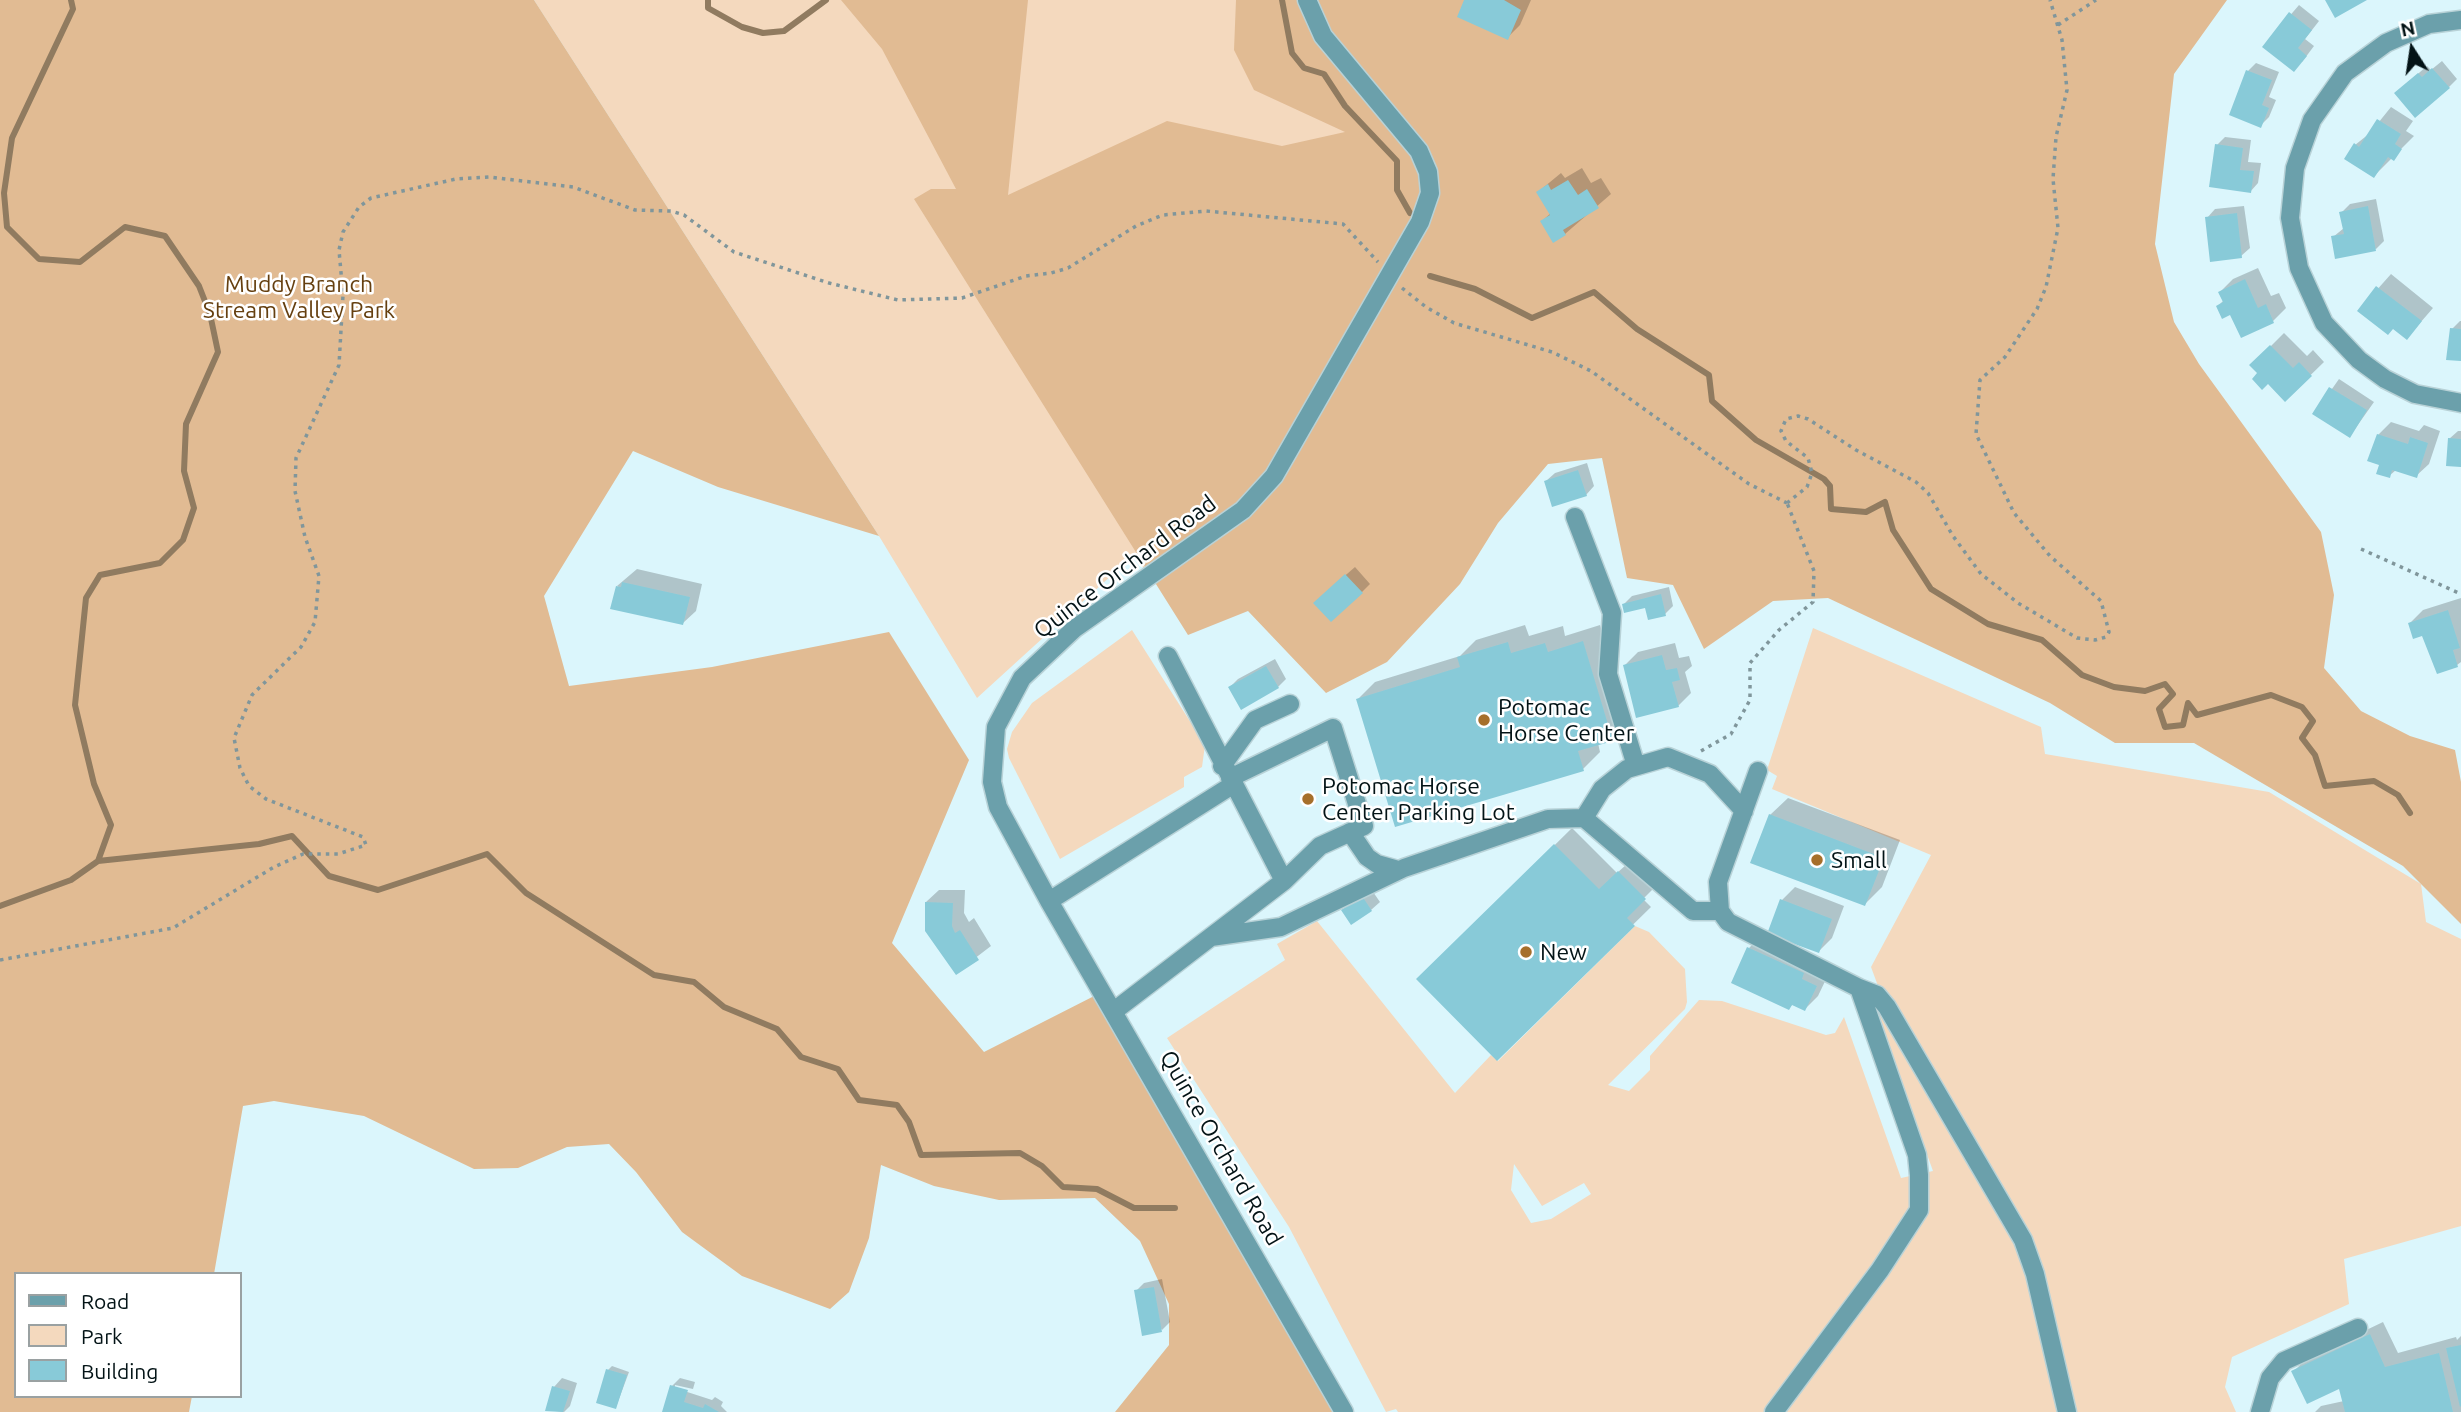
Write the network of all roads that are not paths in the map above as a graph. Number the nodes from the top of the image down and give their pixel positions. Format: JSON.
{"nodes":[{"id":1,"x":1307,"y":0,"type":"edge"},
{"id":2,"x":2461,"y":20,"type":"edge"},
{"id":3,"x":2461,"y":403,"type":"edge"},
{"id":4,"x":1575,"y":517,"type":"dead end"},
{"id":5,"x":1168,"y":656,"type":"dead end"},
{"id":6,"x":1290,"y":704,"type":"dead end"},
{"id":7,"x":1636,"y":766,"type":"junction"},
{"id":8,"x":1758,"y":771,"type":"dead end"},
{"id":9,"x":1228,"y":776,"type":"junction"},
{"id":10,"x":1744,"y":811,"type":"junction"},
{"id":11,"x":1584,"y":818,"type":"junction"},
{"id":12,"x":1350,"y":832,"type":"junction"},
{"id":13,"x":1398,"y":870,"type":"junction"},
{"id":14,"x":1284,"y":881,"type":"junction"},
{"id":15,"x":1049,"y":901,"type":"junction"},
{"id":16,"x":1720,"y":911,"type":"junction"},
{"id":17,"x":1211,"y":937,"type":"junction"},
{"id":18,"x":1859,"y":988,"type":"junction"},
{"id":19,"x":1114,"y":1012,"type":"junction"},
{"id":20,"x":2358,"y":1328,"type":"dead end"},
{"id":21,"x":1344,"y":1412,"type":"edge"},
{"id":22,"x":1774,"y":1412,"type":"edge"},
{"id":23,"x":2067,"y":1412,"type":"edge"},
{"id":24,"x":2260,"y":1412,"type":"edge"}],
"edges":[{"from":1,"to":15,"type":"street","name":"Quince Orchard Road"},
{"from":2,"to":3,"type":"street"},
{"from":4,"to":7,"type":"street"},
{"from":5,"to":9,"type":"street"},
{"from":6,"to":9,"type":"street"},
{"from":7,"to":10,"type":"street"},
{"from":7,"to":11,"type":"street"},
{"from":8,"to":10,"type":"street"},
{"from":9,"to":12,"type":"street"},
{"from":9,"to":14,"type":"street"},
{"from":9,"to":15,"type":"street"},
{"from":10,"to":16,"type":"street"},
{"from":11,"to":13,"type":"street"},
{"from":11,"to":16,"type":"street"},
{"from":12,"to":13,"type":"street"},
{"from":12,"to":14,"type":"street"},
{"from":13,"to":17,"type":"street"},
{"from":14,"to":17,"type":"street"},
{"from":15,"to":19,"type":"street","name":"Quince Orchard Road"},
{"from":16,"to":18,"type":"street"},
{"from":17,"to":19,"type":"street"},
{"from":18,"to":22,"type":"street"},
{"from":18,"to":23,"type":"street"},
{"from":19,"to":21,"type":"street","name":"Quince Orchard Road"},
{"from":20,"to":24,"type":"street"}]}
